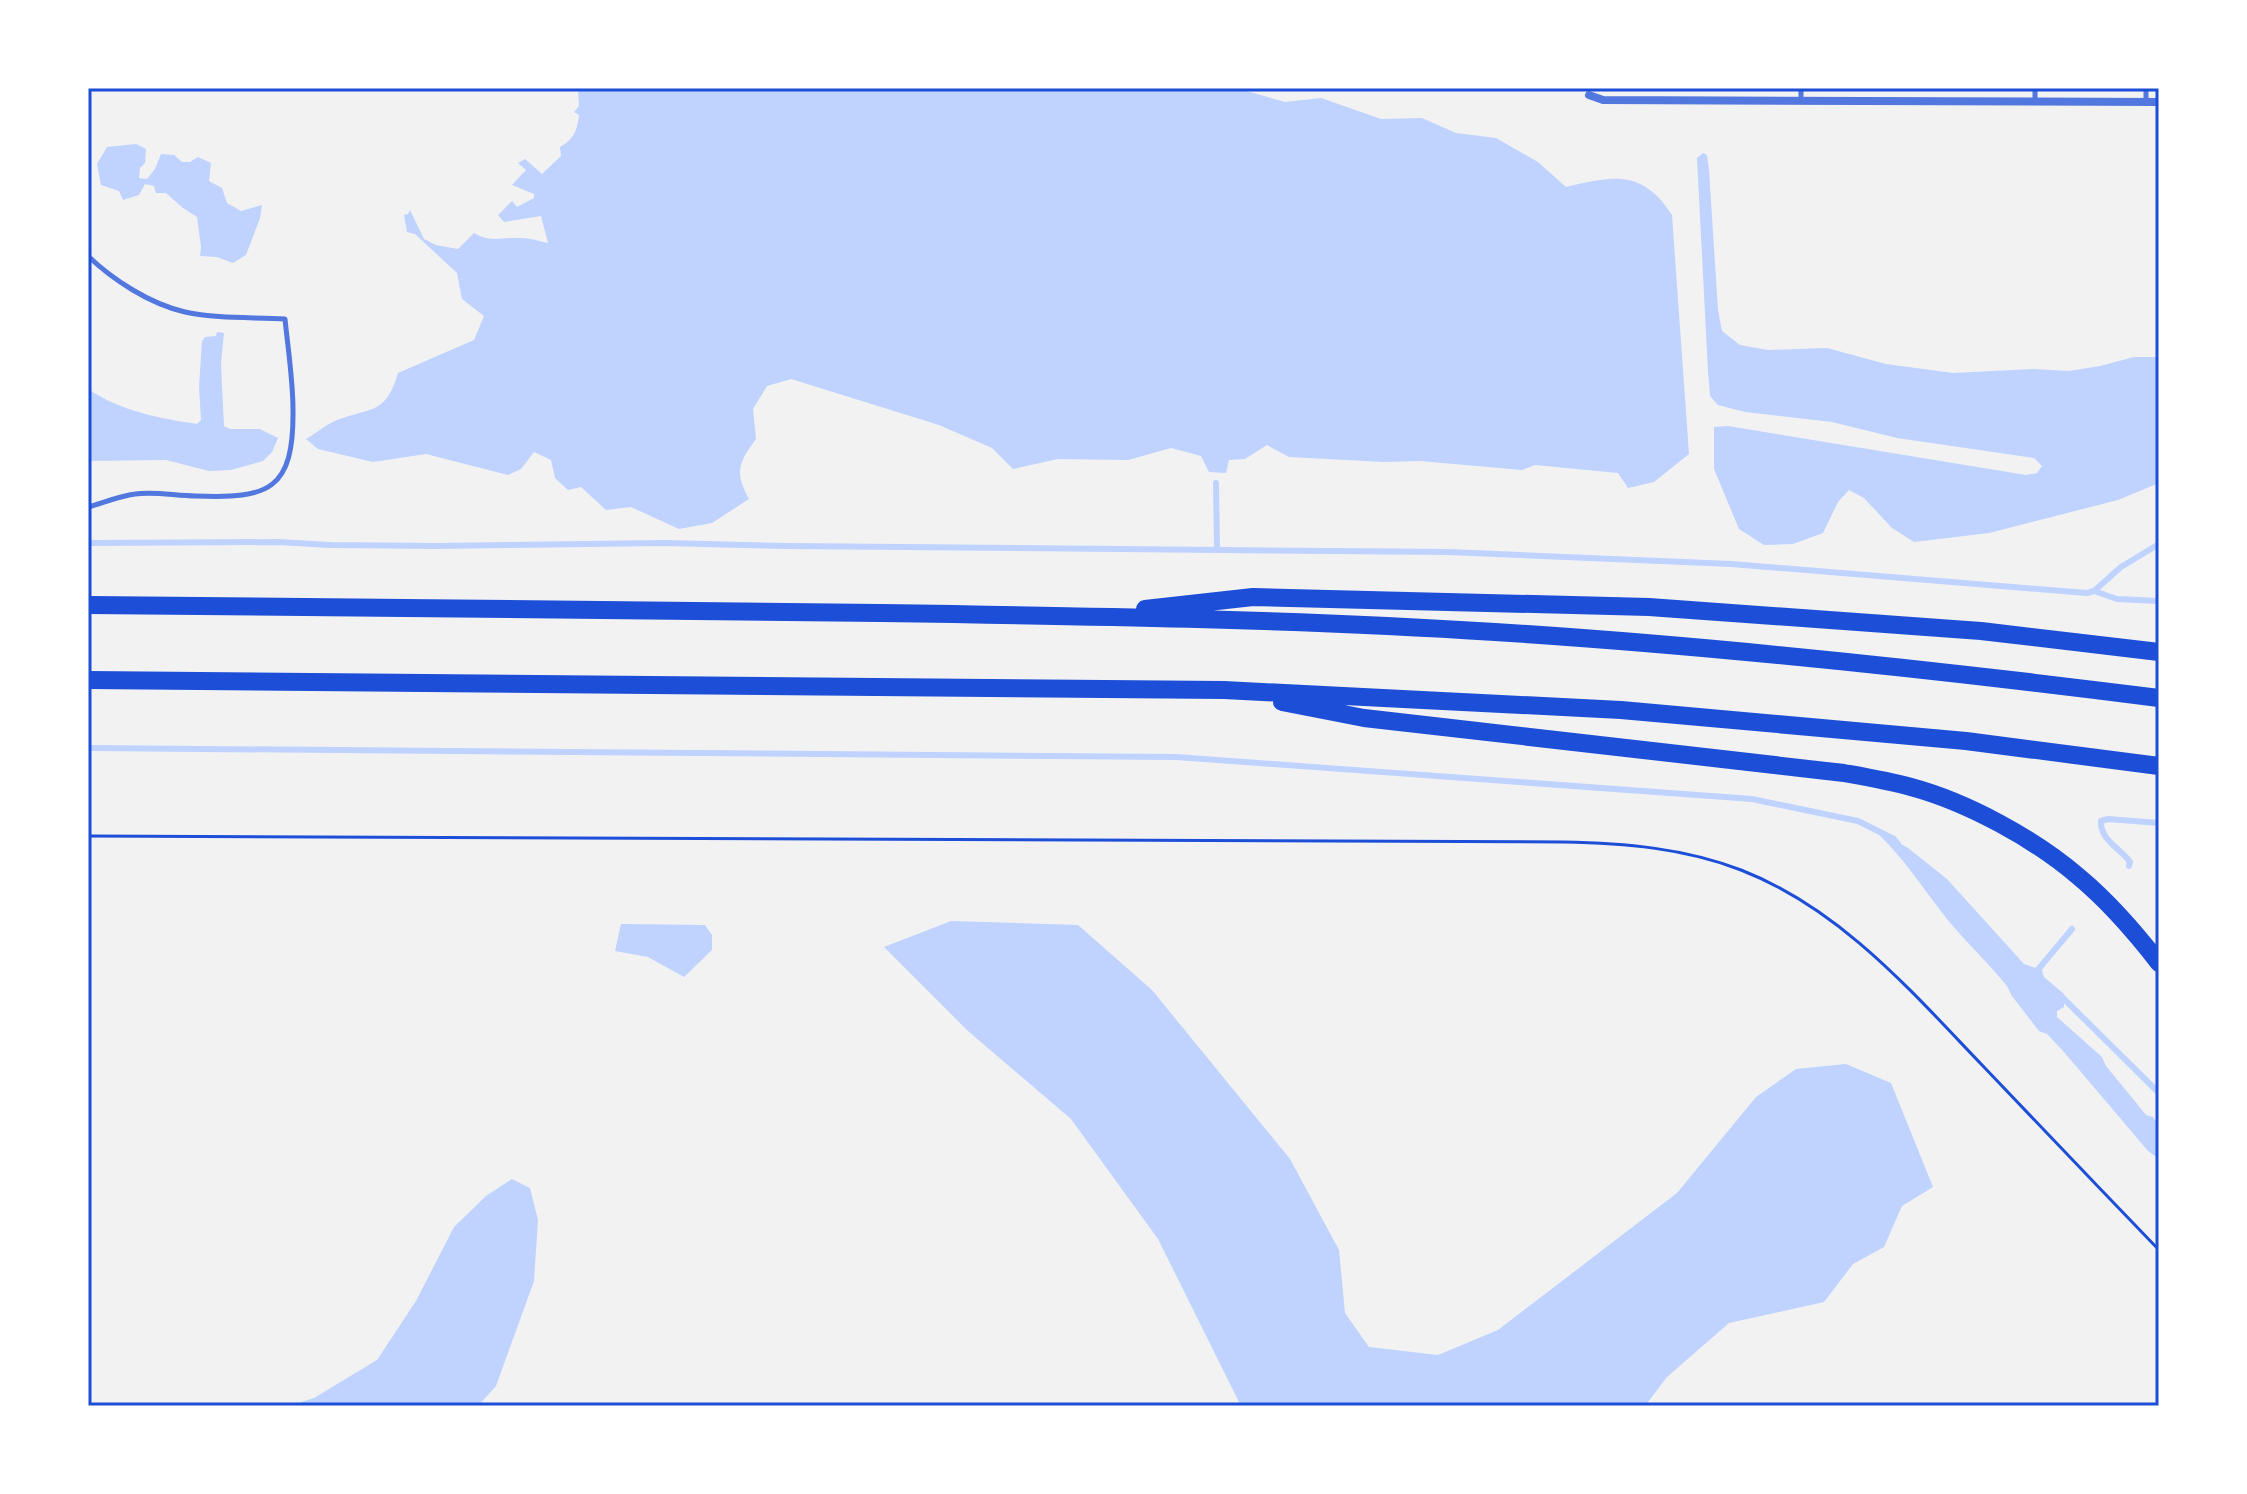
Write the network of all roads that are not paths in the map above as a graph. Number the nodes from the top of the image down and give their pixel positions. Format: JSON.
{"nodes":[{"id":1,"x":1801,"y":88,"type":"edge"},
{"id":2,"x":2035,"y":88,"type":"edge"},
{"id":3,"x":2146,"y":88,"type":"edge"},
{"id":4,"x":1586,"y":92,"type":"edge"},
{"id":5,"x":1801,"y":101,"type":"junction"},
{"id":6,"x":2035,"y":101,"type":"junction"},
{"id":7,"x":2146,"y":102,"type":"junction"},
{"id":8,"x":2159,"y":102,"type":"edge"},
{"id":9,"x":88,"y":256,"type":"edge"},
{"id":10,"x":88,"y":507,"type":"edge"},
{"id":11,"x":88,"y":605,"type":"edge"},
{"id":12,"x":1080,"y":616,"type":"junction"},
{"id":13,"x":2156,"y":651,"type":"edge"},
{"id":14,"x":88,"y":680,"type":"edge"},
{"id":15,"x":1224,"y":690,"type":"junction"},
{"id":16,"x":2159,"y":698,"type":"edge"},
{"id":17,"x":2159,"y":766,"type":"edge"},
{"id":18,"x":2159,"y":963,"type":"edge"}],
"edges":[{"from":1,"to":5,"type":"lane"},
{"from":2,"to":6,"type":"lane"},
{"from":3,"to":7,"type":"lane"},
{"from":4,"to":5,"type":"street"},
{"from":5,"to":6,"type":"street"},
{"from":6,"to":7,"type":"street"},
{"from":7,"to":8,"type":"street"},
{"from":9,"to":10,"type":"lane"},
{"from":11,"to":12,"type":"highway"},
{"from":12,"to":13,"type":"highway"},
{"from":12,"to":16,"type":"highway"},
{"from":14,"to":15,"type":"highway"},
{"from":15,"to":17,"type":"highway"},
{"from":15,"to":18,"type":"highway"}]}
